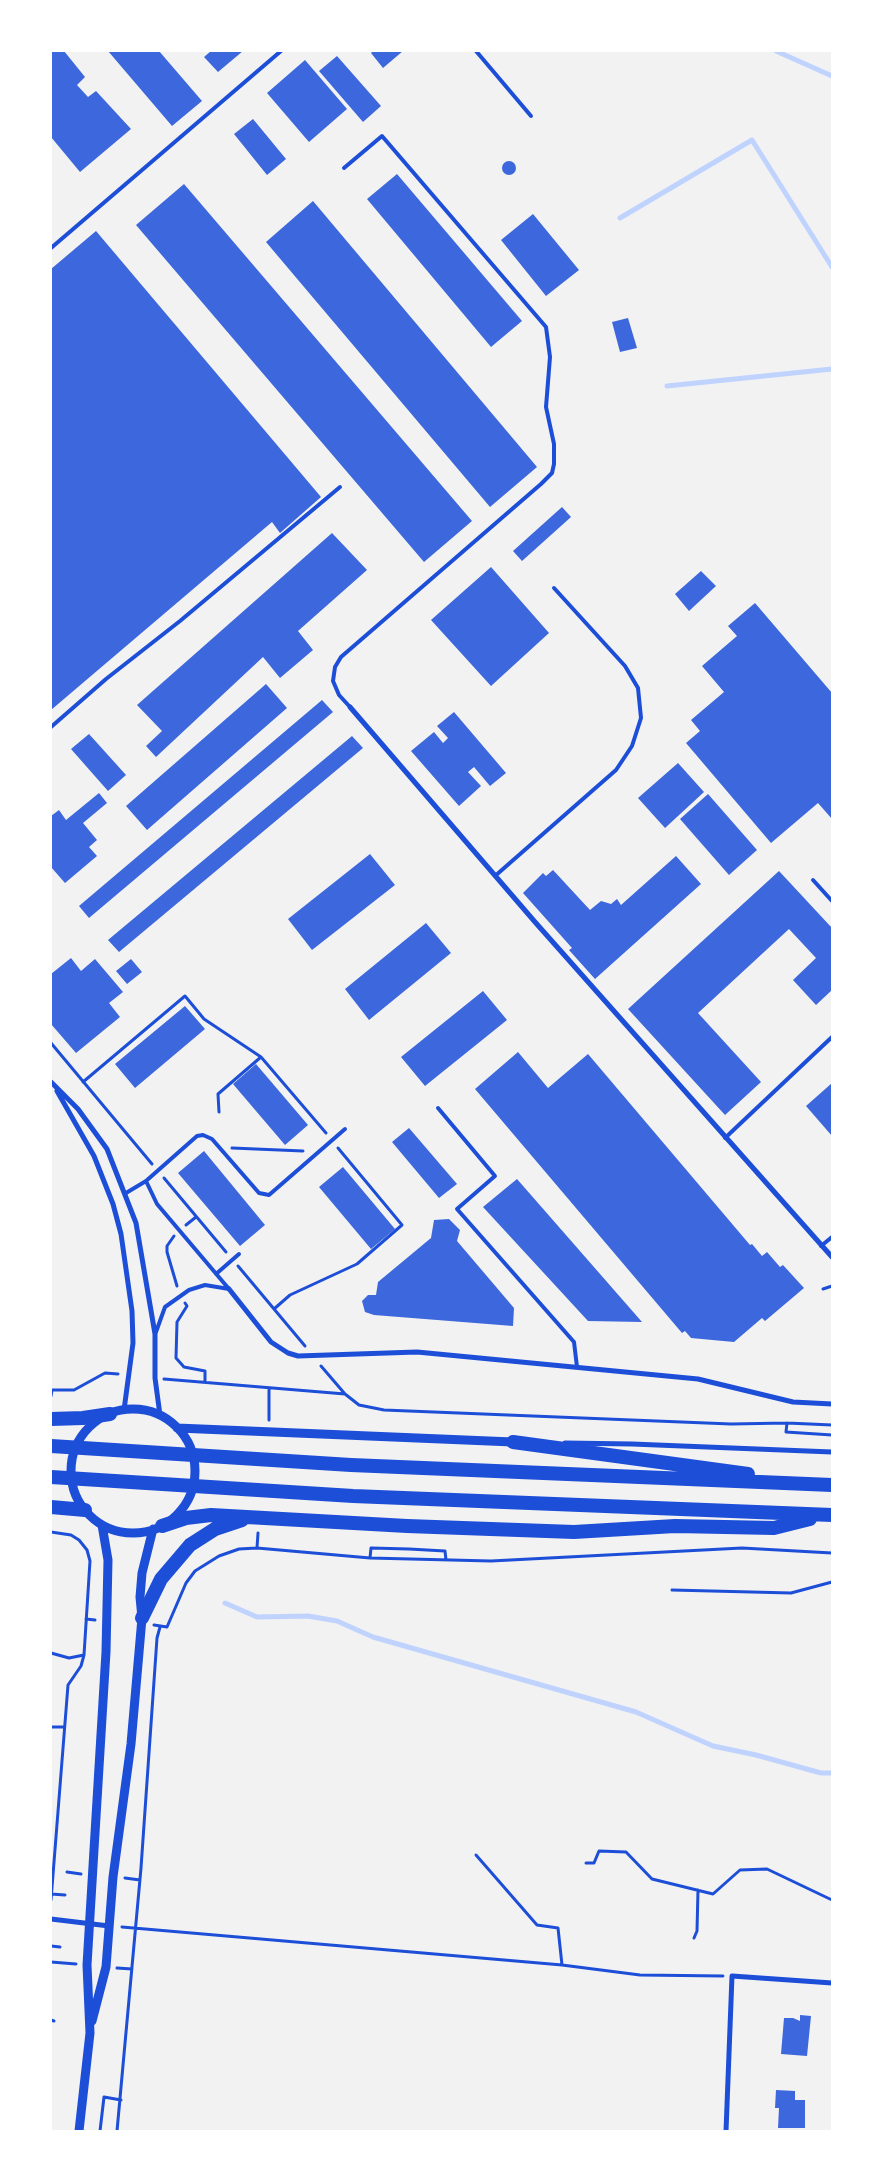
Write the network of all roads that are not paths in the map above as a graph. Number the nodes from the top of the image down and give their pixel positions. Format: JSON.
{"nodes":[{"id":1,"x":281,"y":51,"type":"edge"},
{"id":2,"x":476,"y":51,"type":"edge"},
{"id":3,"x":531,"y":116,"type":"dead end"},
{"id":4,"x":344,"y":168,"type":"dead end"},
{"id":5,"x":51,"y":248,"type":"edge"},
{"id":6,"x":340,"y":487,"type":"dead end"},
{"id":7,"x":554,"y":588,"type":"dead end"},
{"id":8,"x":350,"y":708,"type":"joint"},
{"id":9,"x":51,"y":727,"type":"edge"},
{"id":10,"x":495,"y":876,"type":"junction"},
{"id":11,"x":813,"y":880,"type":"dead end"},
{"id":12,"x":832,"y":901,"type":"edge"},
{"id":13,"x":832,"y":1038,"type":"edge"},
{"id":14,"x":53,"y":1084,"type":"edge"},
{"id":15,"x":438,"y":1108,"type":"dead end"},
{"id":16,"x":345,"y":1129,"type":"dead end"},
{"id":17,"x":725,"y":1138,"type":"junction"},
{"id":18,"x":146,"y":1181,"type":"junction"},
{"id":19,"x":126,"y":1193,"type":"junction"},
{"id":20,"x":832,"y":1237,"type":"edge"},
{"id":21,"x":821,"y":1246,"type":"junction"},
{"id":22,"x":239,"y":1254,"type":"dead end"},
{"id":23,"x":832,"y":1258,"type":"edge"},
{"id":24,"x":216,"y":1274,"type":"junction"},
{"id":25,"x":229,"y":1289,"type":"junction"},
{"id":26,"x":155,"y":1334,"type":"junction"},
{"id":27,"x":577,"y":1367,"type":"junction"},
{"id":28,"x":832,"y":1404,"type":"edge"},
{"id":29,"x":124,"y":1410,"type":"junction"},
{"id":30,"x":110,"y":1414,"type":"junction"},
{"id":31,"x":160,"y":1415,"type":"junction"},
{"id":32,"x":51,"y":1419,"type":"edge"},
{"id":33,"x":177,"y":1428,"type":"junction"},
{"id":34,"x":514,"y":1442,"type":"junction"},
{"id":35,"x":51,"y":1446,"type":"edge"},
{"id":36,"x":832,"y":1452,"type":"edge"},
{"id":37,"x":51,"y":1477,"type":"edge"},
{"id":38,"x":816,"y":1485,"type":"junction"},
{"id":39,"x":832,"y":1486,"type":"edge"},
{"id":40,"x":51,"y":1507,"type":"edge"},
{"id":41,"x":85,"y":1510,"type":"junction"},
{"id":42,"x":829,"y":1515,"type":"edge"},
{"id":43,"x":247,"y":1518,"type":"junction"},
{"id":44,"x":102,"y":1525,"type":"junction"},
{"id":45,"x":157,"y":1528,"type":"junction"},
{"id":46,"x":142,"y":1620,"type":"junction"},
{"id":47,"x":51,"y":1919,"type":"edge"},
{"id":48,"x":90,"y":1924,"type":"junction"},
{"id":49,"x":109,"y":1926,"type":"junction"},
{"id":50,"x":832,"y":1983,"type":"edge"},
{"id":51,"x":90,"y":2032,"type":"junction"},
{"id":52,"x":79,"y":2131,"type":"edge"},
{"id":53,"x":726,"y":2131,"type":"edge"}],
"edges":[{"from":1,"to":5,"type":"lane"},
{"from":2,"to":3,"type":"lane"},
{"from":4,"to":8,"type":"lane"},
{"from":6,"to":9,"type":"lane"},
{"from":7,"to":10,"type":"lane"},
{"from":8,"to":10,"type":"street"},
{"from":10,"to":17,"type":"street"},
{"from":11,"to":12,"type":"lane"},
{"from":13,"to":17,"type":"lane"},
{"from":14,"to":19,"type":"street"},
{"from":14,"to":29,"type":"street"},
{"from":15,"to":27,"type":"lane"},
{"from":16,"to":18,"type":"lane"},
{"from":17,"to":21,"type":"street"},
{"from":18,"to":19,"type":"lane"},
{"from":18,"to":24,"type":"lane"},
{"from":19,"to":26,"type":"street"},
{"from":20,"to":21,"type":"lane"},
{"from":21,"to":23,"type":"street"},
{"from":22,"to":24,"type":"lane"},
{"from":24,"to":25,"type":"lane"},
{"from":25,"to":26,"type":"lane"},
{"from":25,"to":27,"type":"street"},
{"from":26,"to":31,"type":"street"},
{"from":27,"to":28,"type":"street"},
{"from":29,"to":30,"type":"street"},
{"from":29,"to":31,"type":"street"},
{"from":30,"to":32,"type":"highway"},
{"from":30,"to":41,"type":"street"},
{"from":31,"to":33,"type":"street"},
{"from":33,"to":34,"type":"street"},
{"from":33,"to":45,"type":"street"},
{"from":34,"to":36,"type":"street"},
{"from":34,"to":38,"type":"highway"},
{"from":35,"to":38,"type":"highway"},
{"from":37,"to":42,"type":"highway"},
{"from":38,"to":39,"type":"highway"},
{"from":40,"to":41,"type":"highway"},
{"from":41,"to":44,"type":"street"},
{"from":42,"to":43,"type":"highway"},
{"from":43,"to":45,"type":"highway"},
{"from":43,"to":46,"type":"highway"},
{"from":44,"to":45,"type":"street"},
{"from":44,"to":48,"type":"street"},
{"from":45,"to":46,"type":"street"},
{"from":46,"to":49,"type":"street"},
{"from":47,"to":48,"type":"street"},
{"from":48,"to":49,"type":"street"},
{"from":48,"to":51,"type":"street"},
{"from":49,"to":51,"type":"street"},
{"from":50,"to":53,"type":"street"},
{"from":51,"to":52,"type":"street"}]}
